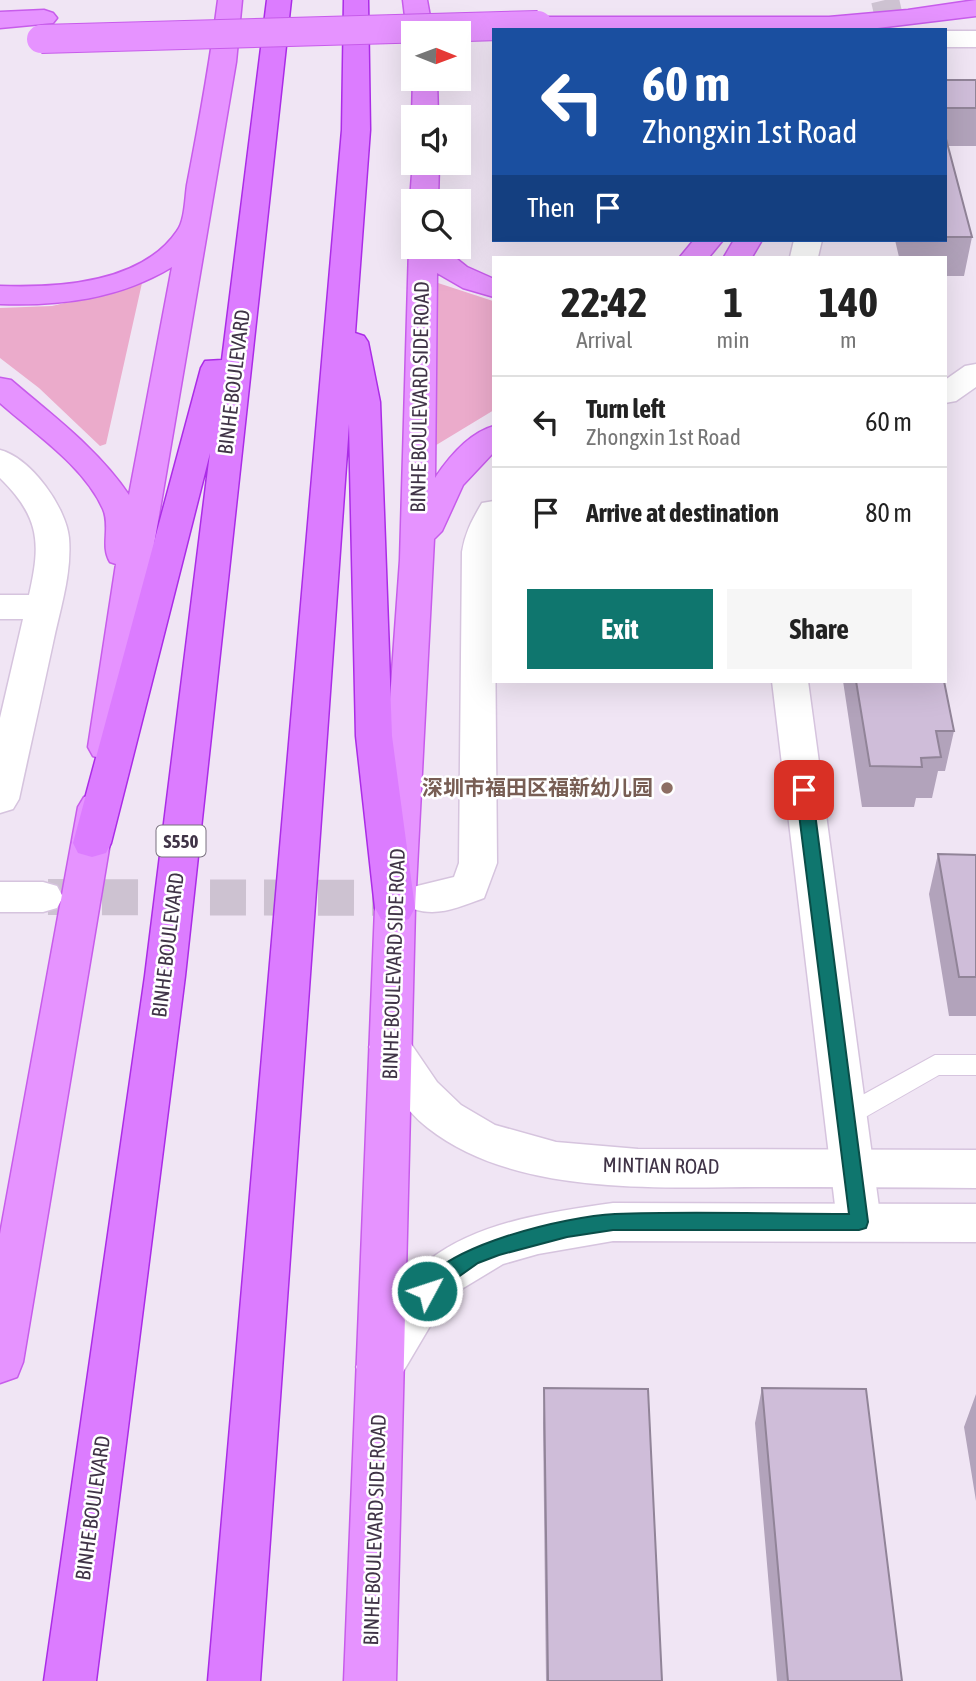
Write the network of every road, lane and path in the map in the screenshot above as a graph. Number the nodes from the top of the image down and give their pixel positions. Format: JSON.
{"nodes":[{"id":1,"x":230,"y":0,"type":"edge"},
{"id":2,"x":279,"y":0,"type":"edge"},
{"id":3,"x":356,"y":0,"type":"edge"},
{"id":4,"x":415,"y":0,"type":"edge"},
{"id":5,"x":976,"y":6,"type":"edge"},
{"id":6,"x":538,"y":15,"type":"junction"},
{"id":7,"x":418,"y":21,"type":"edge"},
{"id":8,"x":829,"y":25,"type":"junction"},
{"id":9,"x":622,"y":27,"type":"edge"},
{"id":10,"x":806,"y":28,"type":"edge"},
{"id":11,"x":2,"y":35,"type":"edge"},
{"id":12,"x":947,"y":39,"type":"edge"},
{"id":13,"x":976,"y":39,"type":"edge"},
{"id":14,"x":253,"y":227,"type":"junction"},
{"id":15,"x":192,"y":233,"type":"junction"},
{"id":16,"x":707,"y":242,"type":"edge"},
{"id":17,"x":695,"y":256,"type":"edge"},
{"id":18,"x":425,"y":259,"type":"edge"},
{"id":19,"x":436,"y":259,"type":"edge"},
{"id":20,"x":344,"y":271,"type":"junction"},
{"id":21,"x":492,"y":287,"type":"edge"},
{"id":22,"x":0,"y":295,"type":"edge"},
{"id":23,"x":976,"y":373,"type":"edge"},
{"id":24,"x":0,"y":387,"type":"edge"},
{"id":25,"x":947,"y":393,"type":"edge"},
{"id":26,"x":492,"y":438,"type":"edge"},
{"id":27,"x":0,"y":460,"type":"edge"},
{"id":28,"x":492,"y":514,"type":"edge"},
{"id":29,"x":417,"y":561,"type":"junction"},
{"id":30,"x":0,"y":607,"type":"edge"},
{"id":31,"x":44,"y":607,"type":"junction"},
{"id":32,"x":122,"y":627,"type":"junction"},
{"id":33,"x":790,"y":683,"type":"edge"},
{"id":34,"x":0,"y":799,"type":"edge"},
{"id":35,"x":92,"y":843,"type":"junction"},
{"id":36,"x":0,"y":897,"type":"edge"},
{"id":37,"x":43,"y":897,"type":"tunnel mouth"},
{"id":38,"x":411,"y":903,"type":"junction"},
{"id":39,"x":390,"y":1047,"type":"junction"},
{"id":40,"x":976,"y":1065,"type":"edge"},
{"id":41,"x":846,"y":1116,"type":"junction"},
{"id":42,"x":852,"y":1168,"type":"junction"},
{"id":43,"x":976,"y":1169,"type":"edge"},
{"id":44,"x":859,"y":1222,"type":"junction"},
{"id":45,"x":976,"y":1223,"type":"edge"},
{"id":46,"x":0,"y":1362,"type":"edge"},
{"id":47,"x":380,"y":1367,"type":"junction"},
{"id":48,"x":70,"y":1681,"type":"edge"},
{"id":49,"x":234,"y":1681,"type":"edge"},
{"id":50,"x":370,"y":1681,"type":"edge"}],
"edges":[{"from":1,"to":15,"type":"main road"},
{"from":2,"to":14,"type":"highway","name":"BINHE BOULEVARD","number":"S550"},
{"from":3,"to":20,"type":"highway"},
{"from":4,"to":7,"type":"main road"},
{"from":5,"to":6,"type":"main road"},
{"from":5,"to":8,"type":"main road"},
{"from":6,"to":9,"type":"main road"},
{"from":6,"to":11,"type":"main road","bridge":true},
{"from":8,"to":9,"type":"main road"},
{"from":8,"to":10,"type":"main road"},
{"from":12,"to":13,"type":"street"},
{"from":14,"to":35,"type":"highway"},
{"from":14,"to":48,"type":"highway","name":"BINHE BOULEVARD","number":"S550"},
{"from":15,"to":22,"type":"main road"},
{"from":15,"to":32,"type":"main road"},
{"from":16,"to":17,"type":"main road"},
{"from":18,"to":29,"type":"main road","name":"BINHE BOULEVARD SIDE ROAD"},
{"from":19,"to":21,"type":"main road"},
{"from":20,"to":38,"type":"highway"},
{"from":20,"to":49,"type":"highway"},
{"from":23,"to":25,"type":"street"},
{"from":24,"to":32,"type":"main road"},
{"from":26,"to":29,"type":"main road"},
{"from":27,"to":31,"type":"street"},
{"from":28,"to":38,"type":"street"},
{"from":29,"to":38,"type":"main road","name":"BINHE BOULEVARD SIDE ROAD"},
{"from":30,"to":31,"type":"street"},
{"from":31,"to":34,"type":"street"},
{"from":32,"to":35,"type":"main road"},
{"from":33,"to":41,"type":"street"},
{"from":35,"to":46,"type":"main road"},
{"from":36,"to":37,"type":"street"},
{"from":38,"to":39,"type":"main road","name":"BINHE BOULEVARD SIDE ROAD"},
{"from":39,"to":42,"type":"street","name":"MINTIAN ROAD"},
{"from":39,"to":47,"type":"main road","name":"BINHE BOULEVARD SIDE ROAD"},
{"from":40,"to":41,"type":"lane"},
{"from":41,"to":42,"type":"street"},
{"from":42,"to":43,"type":"street","name":"MINTIAN ROAD"},
{"from":42,"to":44,"type":"street"},
{"from":44,"to":45,"type":"street"},
{"from":44,"to":47,"type":"street"},
{"from":47,"to":50,"type":"main road","name":"BINHE BOULEVARD SIDE ROAD"}]}
